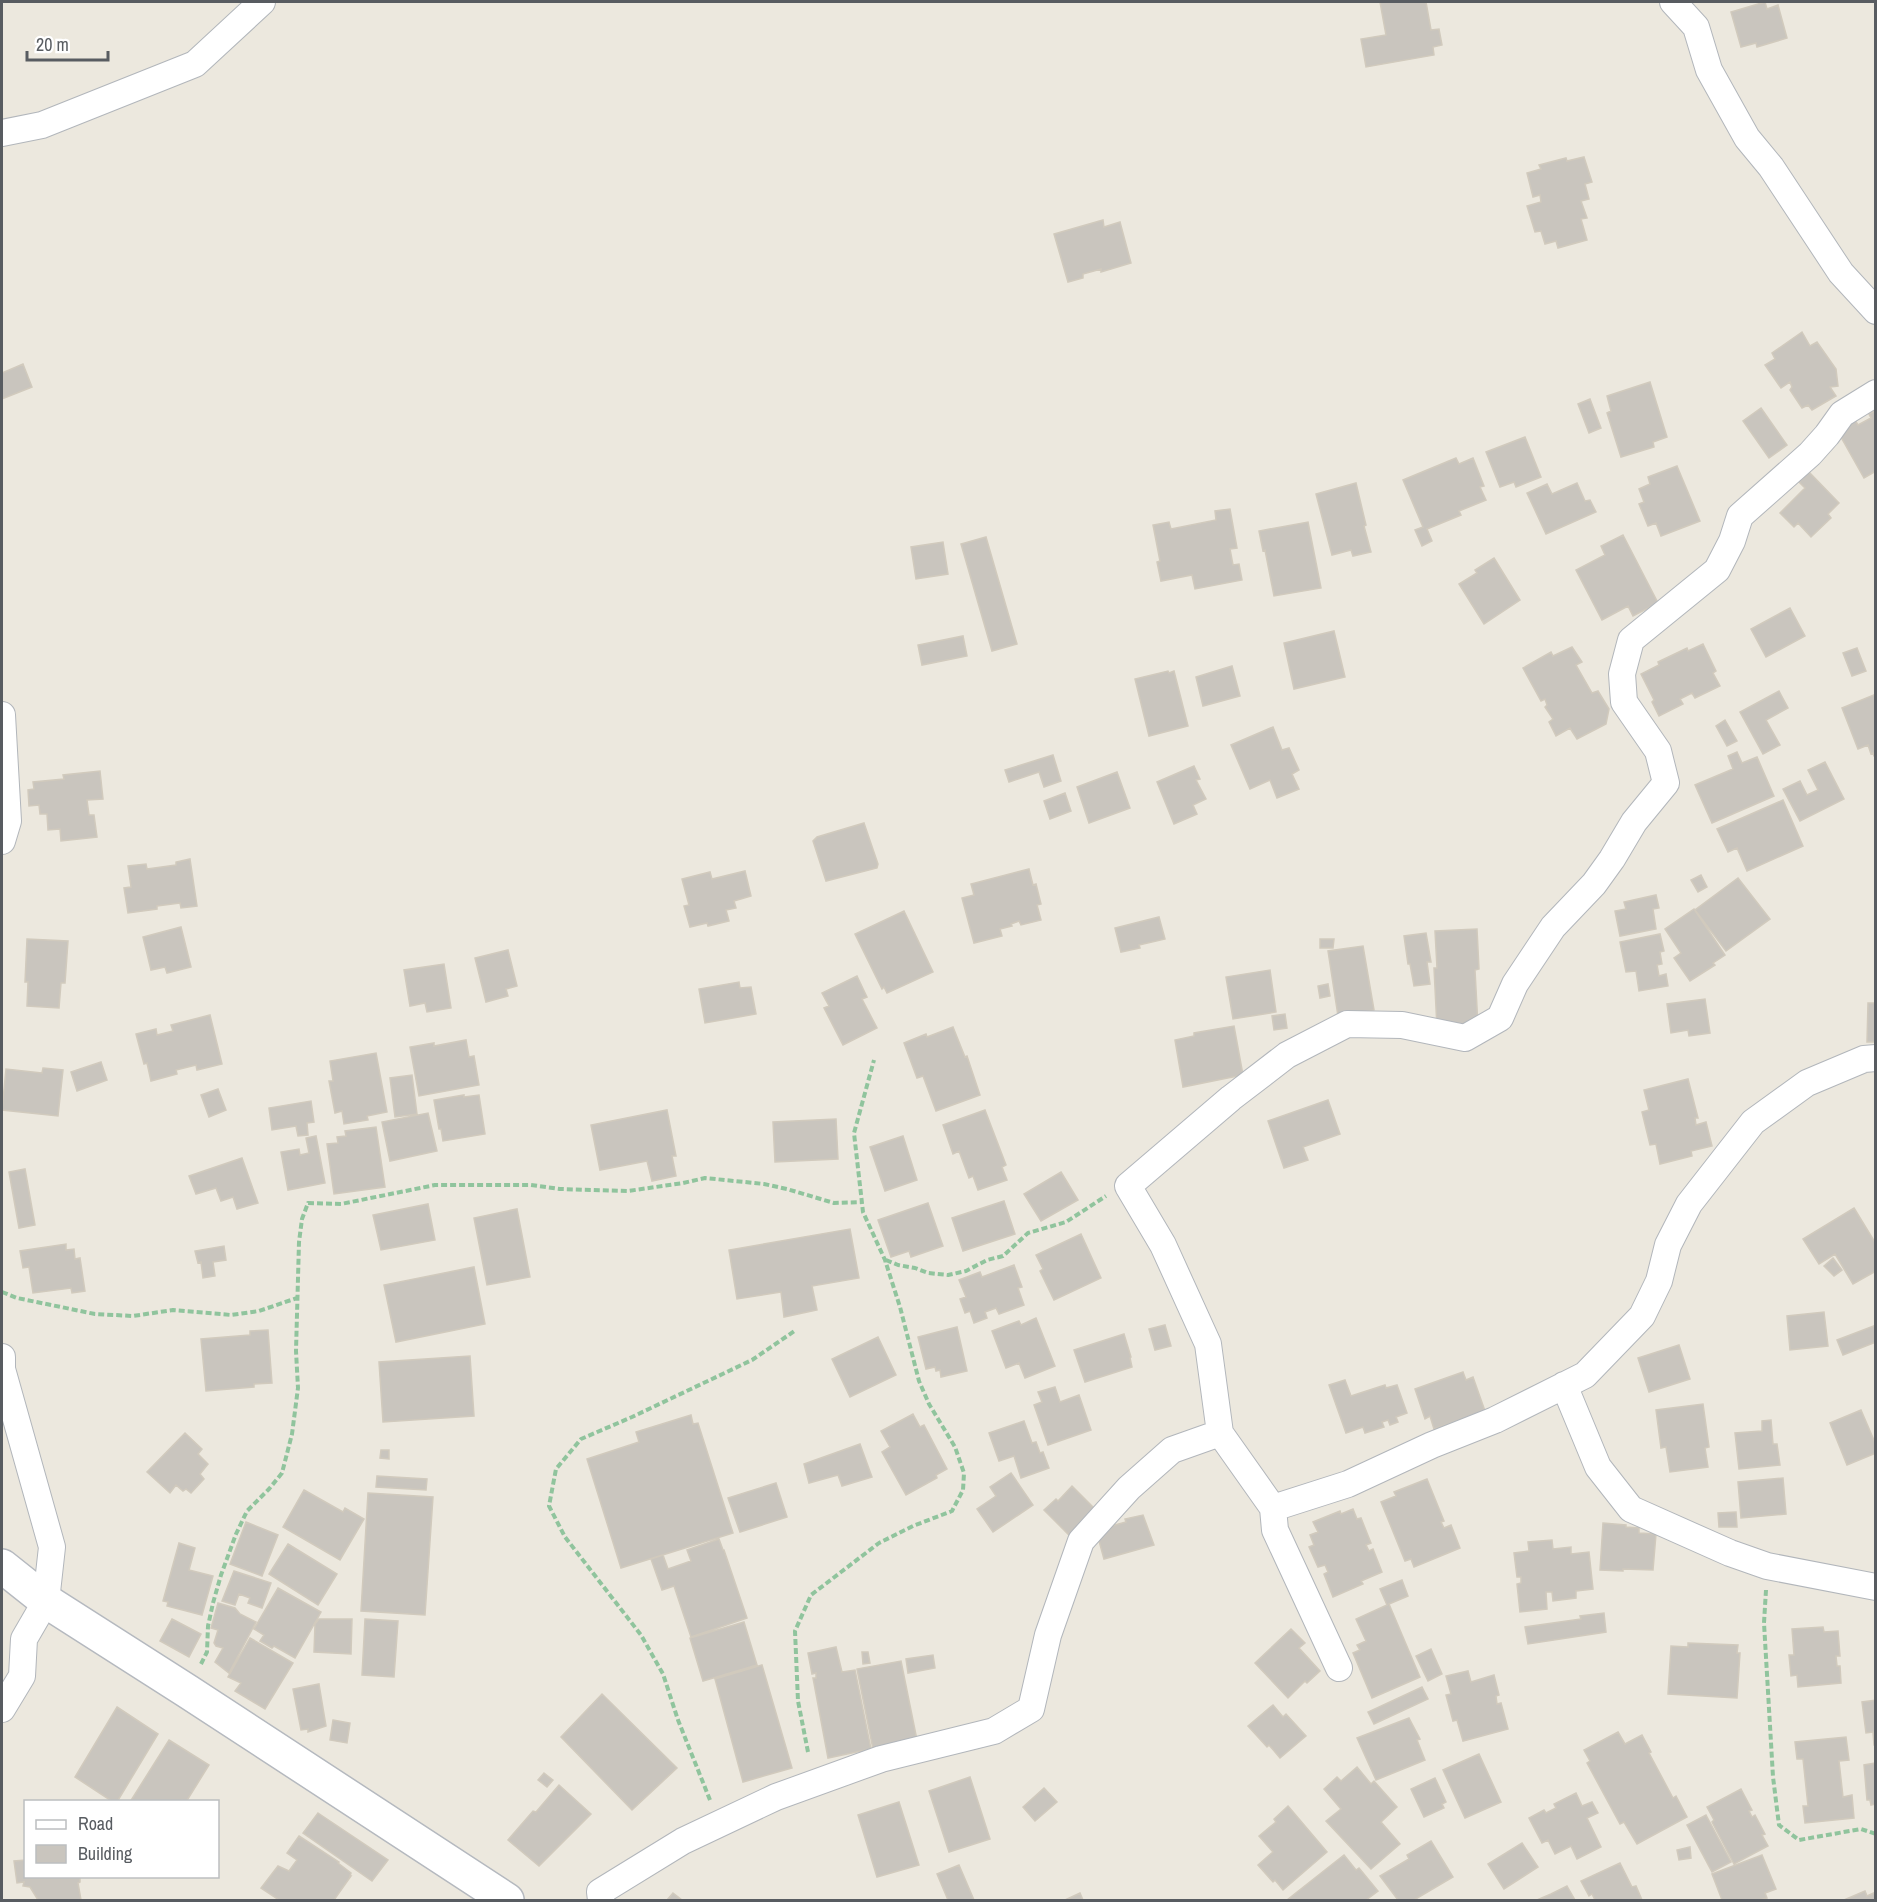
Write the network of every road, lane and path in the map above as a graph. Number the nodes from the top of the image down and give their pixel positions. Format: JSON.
{"nodes":[{"id":1,"x":262,"y":2,"type":"edge"},
{"id":2,"x":1673,"y":2,"type":"edge"},
{"id":3,"x":2,"y":133,"type":"edge"},
{"id":4,"x":1875,"y":311,"type":"edge"},
{"id":5,"x":1875,"y":393,"type":"edge"},
{"id":6,"x":2,"y":715,"type":"edge"},
{"id":7,"x":2,"y":841,"type":"edge"},
{"id":8,"x":1875,"y":1058,"type":"edge"},
{"id":9,"x":874,"y":1060,"type":"dead end"},
{"id":10,"x":1128,"y":1186,"type":"junction"},
{"id":11,"x":862,"y":1202,"type":"junction"},
{"id":12,"x":885,"y":1260,"type":"junction"},
{"id":13,"x":2,"y":1292,"type":"edge"},
{"id":14,"x":297,"y":1298,"type":"junction"},
{"id":15,"x":796,"y":1330,"type":"dead end"},
{"id":16,"x":2,"y":1357,"type":"edge"},
{"id":17,"x":1564,"y":1385,"type":"junction"},
{"id":18,"x":1220,"y":1433,"type":"junction"},
{"id":19,"x":1273,"y":1508,"type":"junction"},
{"id":20,"x":2,"y":1566,"type":"edge"},
{"id":21,"x":1767,"y":1566,"type":"junction"},
{"id":22,"x":1875,"y":1587,"type":"edge"},
{"id":23,"x":46,"y":1601,"type":"junction"},
{"id":24,"x":1339,"y":1668,"type":"dead end"},
{"id":25,"x":187,"y":1691,"type":"junction"},
{"id":26,"x":2,"y":1709,"type":"edge"},
{"id":27,"x":808,"y":1752,"type":"dead end"},
{"id":28,"x":714,"y":1809,"type":"dead end"},
{"id":29,"x":1875,"y":1834,"type":"edge"},
{"id":30,"x":598,"y":1898,"type":"edge"},
{"id":31,"x":507,"y":1900,"type":"edge"}],
"edges":[{"from":1,"to":3,"type":"street"},
{"from":2,"to":4,"type":"street"},
{"from":5,"to":10,"type":"street"},
{"from":6,"to":7,"type":"street"},
{"from":8,"to":17,"type":"street"},
{"from":9,"to":11,"type":"path"},
{"from":10,"to":12,"type":"path"},
{"from":10,"to":18,"type":"street"},
{"from":11,"to":12,"type":"path"},
{"from":11,"to":14,"type":"path"},
{"from":12,"to":27,"type":"path"},
{"from":13,"to":14,"type":"path"},
{"from":14,"to":25,"type":"path"},
{"from":15,"to":28,"type":"path"},
{"from":16,"to":23,"type":"street"},
{"from":17,"to":19,"type":"street"},
{"from":17,"to":21,"type":"street"},
{"from":18,"to":19,"type":"street"},
{"from":18,"to":30,"type":"street"},
{"from":19,"to":24,"type":"street"},
{"from":20,"to":23,"type":"main road"},
{"from":21,"to":22,"type":"street"},
{"from":21,"to":29,"type":"path"},
{"from":23,"to":25,"type":"main road"},
{"from":23,"to":26,"type":"street"},
{"from":25,"to":31,"type":"main road"}]}
